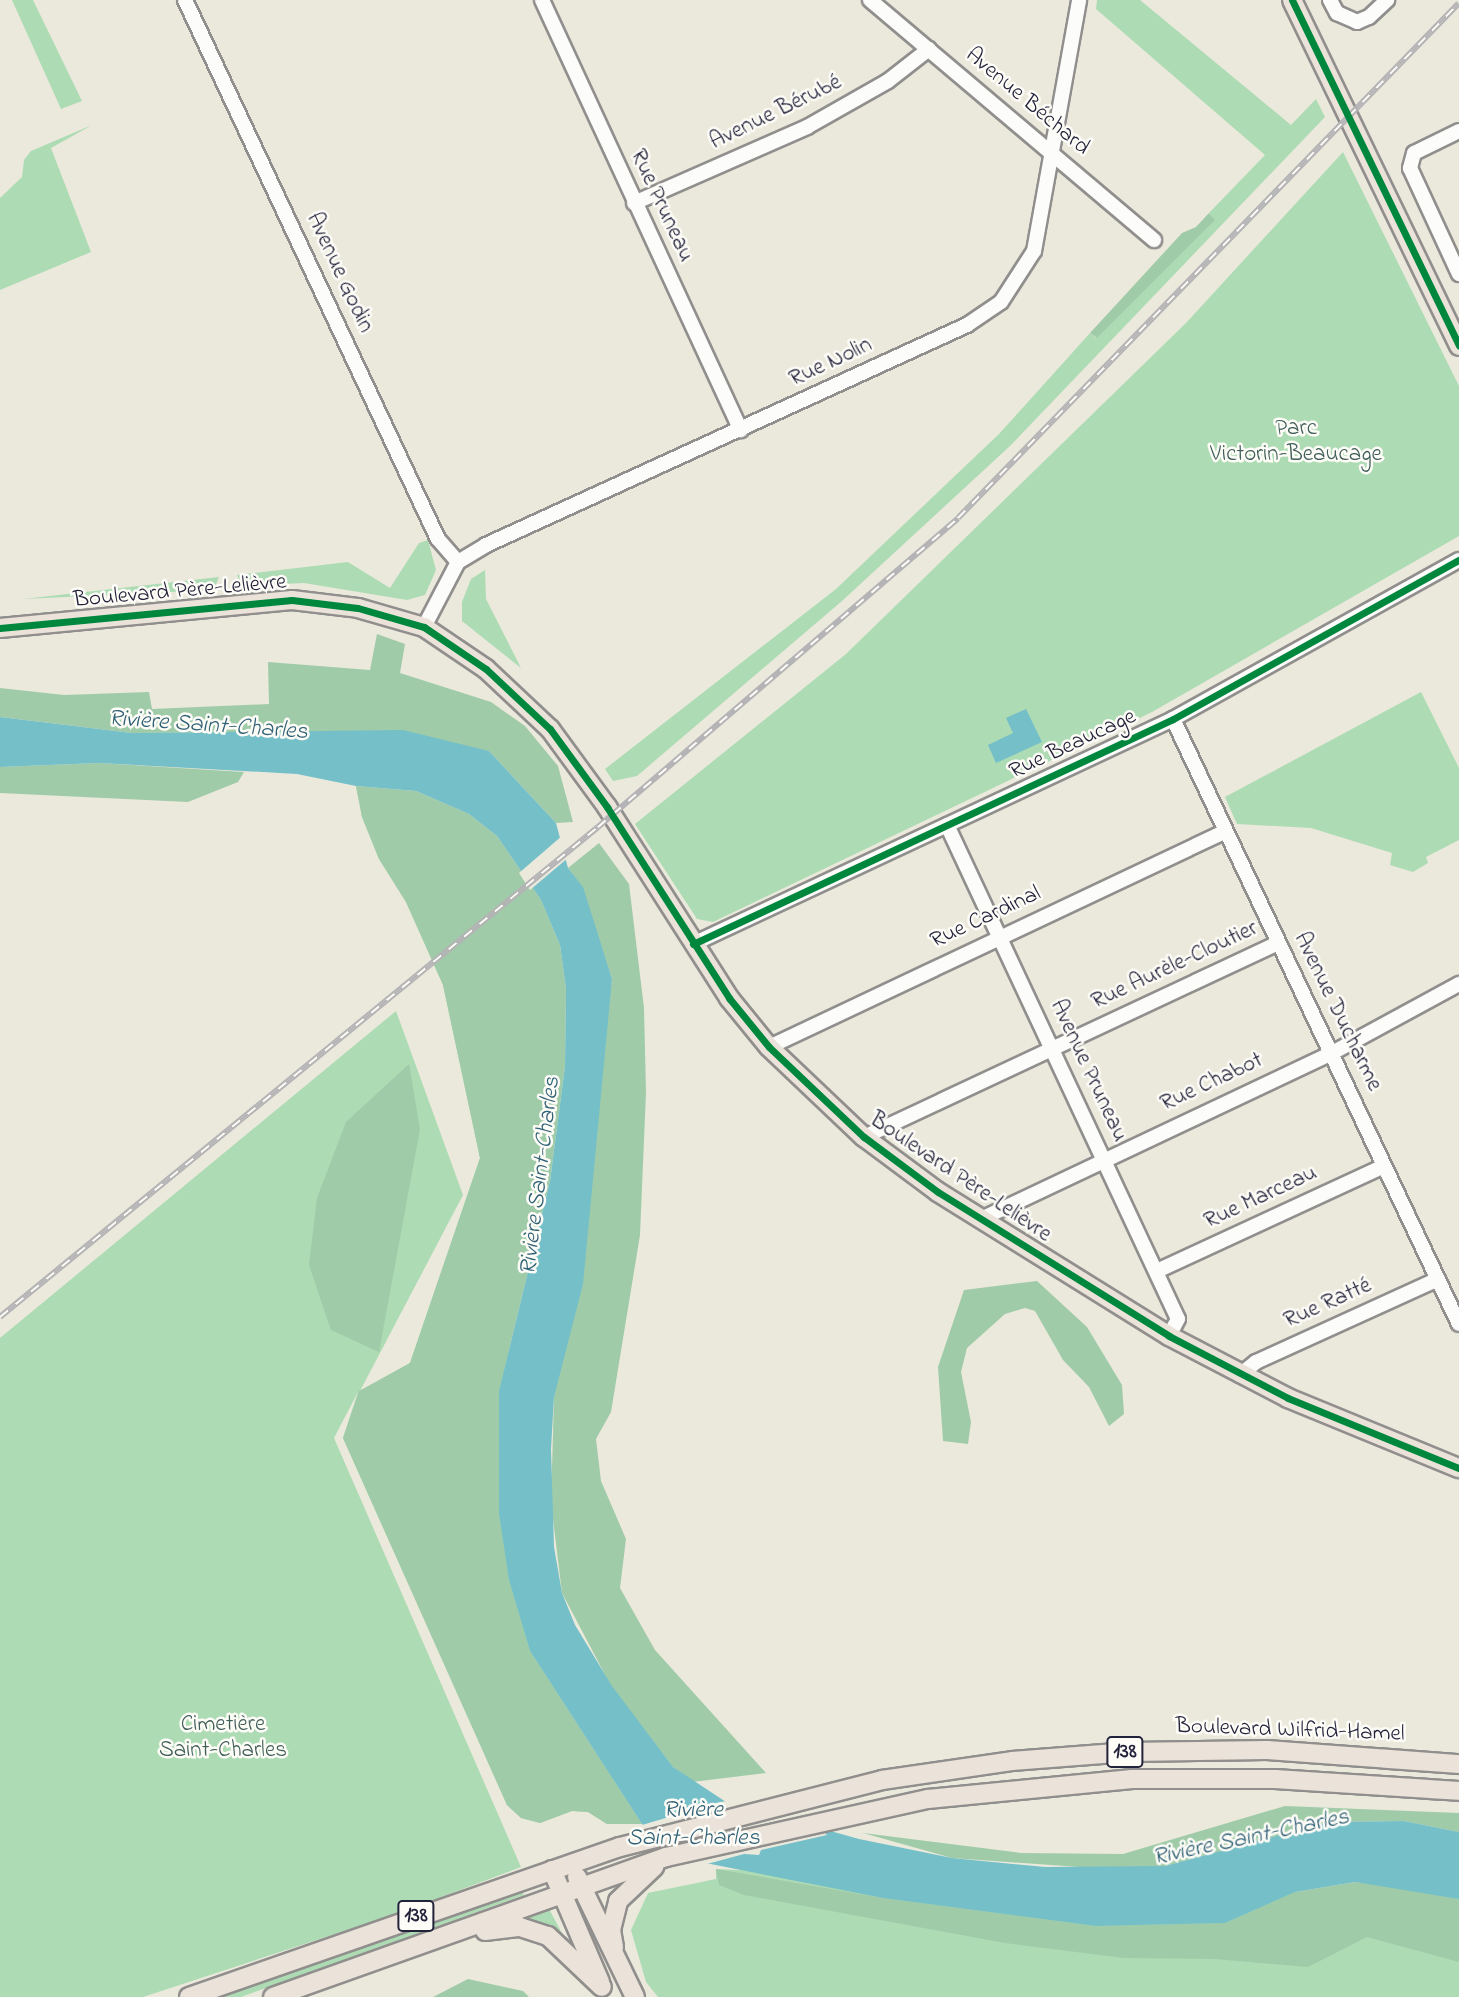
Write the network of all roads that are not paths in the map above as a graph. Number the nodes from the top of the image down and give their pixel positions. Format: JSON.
{"nodes":[{"id":1,"x":185,"y":0,"type":"edge"},
{"id":2,"x":541,"y":0,"type":"edge"},
{"id":3,"x":870,"y":0,"type":"edge"},
{"id":4,"x":1079,"y":0,"type":"edge"},
{"id":5,"x":1292,"y":0,"type":"edge"},
{"id":6,"x":1330,"y":0,"type":"edge"},
{"id":7,"x":1387,"y":0,"type":"edge"},
{"id":8,"x":929,"y":49,"type":"junction"},
{"id":9,"x":1459,"y":131,"type":"edge"},
{"id":10,"x":1053,"y":153,"type":"junction"},
{"id":11,"x":634,"y":203,"type":"junction"},
{"id":12,"x":1154,"y":240,"type":"dead end"},
{"id":13,"x":1459,"y":274,"type":"edge"},
{"id":14,"x":1459,"y":346,"type":"edge"},
{"id":15,"x":741,"y":430,"type":"junction"},
{"id":16,"x":1459,"y":560,"type":"edge"},
{"id":17,"x":458,"y":562,"type":"junction"},
{"id":18,"x":424,"y":627,"type":"junction"},
{"id":19,"x":0,"y":628,"type":"edge"},
{"id":20,"x":1173,"y":719,"type":"junction"},
{"id":21,"x":947,"y":825,"type":"junction"},
{"id":22,"x":1224,"y":831,"type":"junction"},
{"id":23,"x":1000,"y":936,"type":"junction"},
{"id":24,"x":1279,"y":943,"type":"junction"},
{"id":25,"x":693,"y":944,"type":"junction"},
{"id":26,"x":1459,"y":984,"type":"edge"},
{"id":27,"x":769,"y":1047,"type":"junction"},
{"id":28,"x":1053,"y":1048,"type":"junction"},
{"id":29,"x":1332,"y":1052,"type":"junction"},
{"id":30,"x":864,"y":1137,"type":"junction"},
{"id":31,"x":1103,"y":1158,"type":"junction"},
{"id":32,"x":1384,"y":1166,"type":"junction"},
{"id":33,"x":981,"y":1219,"type":"junction"},
{"id":34,"x":1157,"y":1271,"type":"junction"},
{"id":35,"x":1438,"y":1279,"type":"junction"},
{"id":36,"x":1459,"y":1324,"type":"edge"},
{"id":37,"x":1169,"y":1336,"type":"junction"},
{"id":38,"x":1240,"y":1375,"type":"junction"},
{"id":39,"x":1459,"y":1468,"type":"edge"},
{"id":40,"x":1459,"y":1763,"type":"edge"},
{"id":41,"x":1459,"y":1791,"type":"edge"},
{"id":42,"x":666,"y":1857,"type":"junction"},
{"id":43,"x":572,"y":1863,"type":"junction"},
{"id":44,"x":552,"y":1870,"type":"junction"},
{"id":45,"x":580,"y":1887,"type":"junction"},
{"id":46,"x":562,"y":1894,"type":"junction"},
{"id":47,"x":438,"y":1939,"type":"junction"},
{"id":48,"x":621,"y":1974,"type":"junction"},
{"id":49,"x":606,"y":1992,"type":"edge"},
{"id":50,"x":189,"y":1997,"type":"edge"},
{"id":51,"x":273,"y":1997,"type":"edge"},
{"id":52,"x":635,"y":1997,"type":"edge"}],
"edges":[{"from":1,"to":17,"type":"street","name":"Avenue Godin"},
{"from":2,"to":11,"type":"street","name":"Rue Pruneau"},
{"from":3,"to":8,"type":"street","name":"Avenue Béchard"},
{"from":4,"to":10,"type":"street","name":"Rue Nolin"},
{"from":5,"to":14,"type":"main road"},
{"from":6,"to":7,"type":"street"},
{"from":8,"to":10,"type":"street","name":"Avenue Béchard"},
{"from":8,"to":11,"type":"street","name":"Avenue Bérubé"},
{"from":9,"to":13,"type":"street"},
{"from":10,"to":12,"type":"street","name":"Avenue Béchard"},
{"from":10,"to":15,"type":"street","name":"Rue Nolin"},
{"from":11,"to":15,"type":"street","name":"Rue Pruneau"},
{"from":15,"to":17,"type":"street","name":"Rue Nolin"},
{"from":16,"to":20,"type":"street","name":"Rue Beaucage"},
{"from":17,"to":18,"type":"street"},
{"from":18,"to":19,"type":"main road","name":"Boulevard Père-Lelièvre"},
{"from":18,"to":25,"type":"main road","name":"Boulevard Père-Lelièvre"},
{"from":20,"to":21,"type":"street","name":"Rue Beaucage"},
{"from":20,"to":22,"type":"street","name":"Avenue Ducharme"},
{"from":21,"to":23,"type":"street","name":"Avenue Pruneau"},
{"from":21,"to":25,"type":"street","name":"Rue Beaucage"},
{"from":22,"to":23,"type":"street","name":"Rue Cardinal"},
{"from":22,"to":24,"type":"street","name":"Avenue Ducharme"},
{"from":23,"to":27,"type":"street","name":"Rue Cardinal"},
{"from":23,"to":28,"type":"street","name":"Avenue Pruneau"},
{"from":24,"to":28,"type":"street","name":"Rue Aurèle-Cloutier"},
{"from":24,"to":29,"type":"street","name":"Avenue Ducharme"},
{"from":25,"to":27,"type":"main road","name":"Boulevard Père-Lelièvre"},
{"from":26,"to":29,"type":"street","name":"Rue Chabot"},
{"from":27,"to":30,"type":"main road","name":"Boulevard Père-Lelièvre"},
{"from":28,"to":30,"type":"street","name":"Rue Aurèle-Cloutier"},
{"from":28,"to":31,"type":"street","name":"Avenue Pruneau"},
{"from":29,"to":31,"type":"street","name":"Rue Chabot"},
{"from":29,"to":32,"type":"street","name":"Avenue Ducharme"},
{"from":30,"to":33,"type":"main road","name":"Boulevard Père-Lelièvre"},
{"from":31,"to":33,"type":"street","name":"Rue Chabot"},
{"from":31,"to":34,"type":"street","name":"Avenue Pruneau"},
{"from":32,"to":34,"type":"street","name":"Rue Marceau"},
{"from":32,"to":35,"type":"street","name":"Avenue Ducharme"},
{"from":33,"to":37,"type":"main road","name":"Boulevard Père-Lelièvre"},
{"from":34,"to":37,"type":"street","name":"Avenue Pruneau"},
{"from":35,"to":36,"type":"street","name":"Avenue Ducharme"},
{"from":35,"to":38,"type":"street","name":"Rue Ratté"},
{"from":37,"to":38,"type":"main road","name":"Boulevard Père-Lelièvre"},
{"from":38,"to":39,"type":"main road","name":"Boulevard Père-Lelièvre"},
{"from":40,"to":43,"type":"main road","name":"Boulevard Wilfrid-Hamel","number":"138"},
{"from":41,"to":42,"type":"main road","number":"138"},
{"from":42,"to":45,"type":"main road","number":"138"},
{"from":42,"to":48,"type":"main road"},
{"from":43,"to":44,"type":"main road","name":"Boulevard Wilfrid-Hamel","number":"138"},
{"from":43,"to":45,"type":"main road"},
{"from":44,"to":46,"type":"main road"},
{"from":44,"to":50,"type":"main road","name":"Boulevard Wilfrid-Hamel","number":"138"},
{"from":45,"to":46,"type":"main road","number":"138"},
{"from":45,"to":48,"type":"main road"},
{"from":46,"to":47,"type":"main road","number":"138"},
{"from":46,"to":49,"type":"main road"},
{"from":47,"to":49,"type":"main road"},
{"from":47,"to":51,"type":"main road","number":"138"},
{"from":48,"to":52,"type":"main road"}]}
